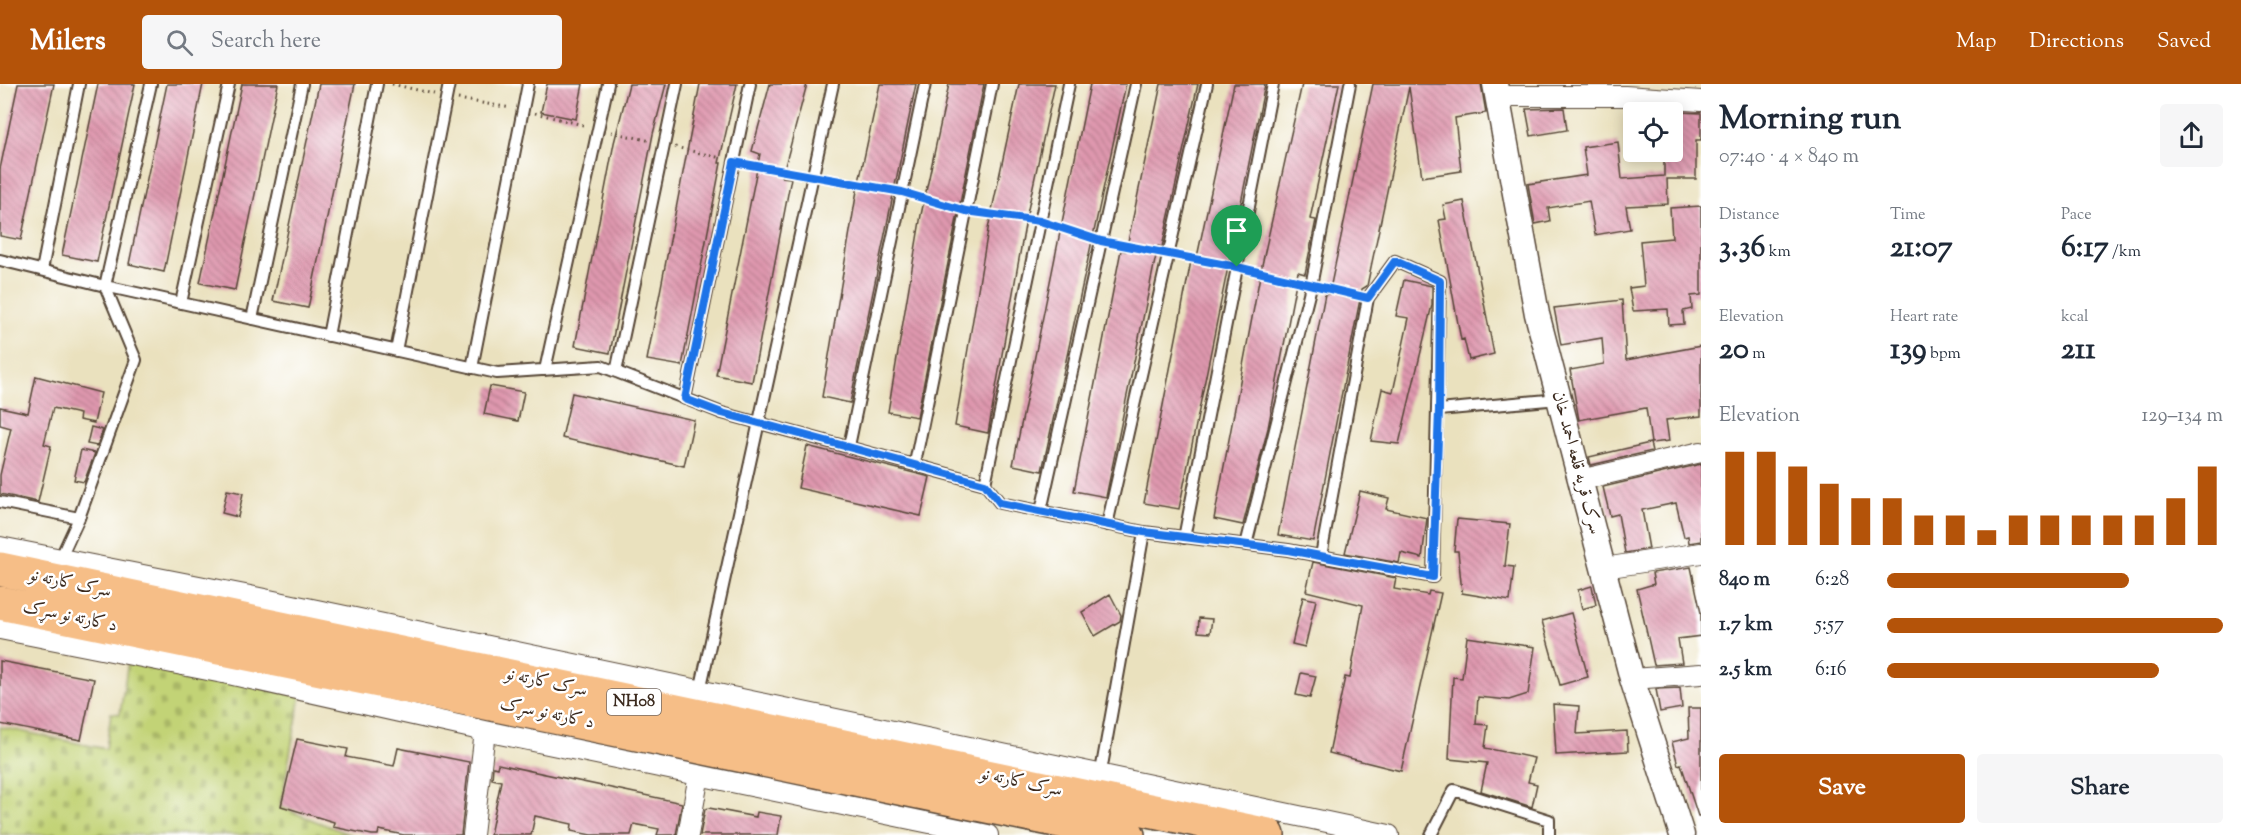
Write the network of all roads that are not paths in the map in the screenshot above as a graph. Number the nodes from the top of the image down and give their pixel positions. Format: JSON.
{"nodes":[{"id":1,"x":79,"y":84,"type":"edge"},
{"id":2,"x":151,"y":84,"type":"edge"},
{"id":3,"x":229,"y":84,"type":"edge"},
{"id":4,"x":302,"y":84,"type":"edge"},
{"id":5,"x":377,"y":84,"type":"edge"},
{"id":6,"x":449,"y":84,"type":"edge"},
{"id":7,"x":528,"y":84,"type":"edge"},
{"id":8,"x":608,"y":84,"type":"edge"},
{"id":9,"x":677,"y":84,"type":"edge"},
{"id":10,"x":750,"y":84,"type":"edge"},
{"id":11,"x":833,"y":84,"type":"edge"},
{"id":12,"x":925,"y":84,"type":"edge"},
{"id":13,"x":992,"y":84,"type":"edge"},
{"id":14,"x":1069,"y":84,"type":"edge"},
{"id":15,"x":1136,"y":84,"type":"edge"},
{"id":16,"x":1207,"y":84,"type":"edge"},
{"id":17,"x":1273,"y":84,"type":"edge"},
{"id":18,"x":1350,"y":84,"type":"edge"},
{"id":19,"x":1496,"y":90,"type":"edge"},
{"id":20,"x":1701,"y":101,"type":"edge"},
{"id":21,"x":0,"y":260,"type":"edge"},
{"id":22,"x":42,"y":270,"type":"junction"},
{"id":23,"x":105,"y":286,"type":"junction"},
{"id":24,"x":181,"y":303,"type":"junction"},
{"id":25,"x":252,"y":319,"type":"junction"},
{"id":26,"x":328,"y":336,"type":"junction"},
{"id":27,"x":396,"y":351,"type":"junction"},
{"id":28,"x":472,"y":368,"type":"junction"},
{"id":29,"x":545,"y":370,"type":"junction"},
{"id":30,"x":616,"y":372,"type":"junction"},
{"id":31,"x":685,"y":399,"type":"junction"},
{"id":32,"x":1559,"y":399,"type":"junction"},
{"id":33,"x":1439,"y":410,"type":"junction"},
{"id":34,"x":761,"y":422,"type":"junction"},
{"id":35,"x":849,"y":446,"type":"junction"},
{"id":36,"x":1701,"y":452,"type":"edge"},
{"id":37,"x":915,"y":463,"type":"junction"},
{"id":38,"x":1580,"y":480,"type":"junction"},
{"id":39,"x":985,"y":484,"type":"junction"},
{"id":40,"x":0,"y":502,"type":"edge"},
{"id":41,"x":1041,"y":511,"type":"junction"},
{"id":42,"x":79,"y":518,"type":"junction"},
{"id":43,"x":1107,"y":525,"type":"junction"},
{"id":44,"x":1144,"y":532,"type":"junction"},
{"id":45,"x":1184,"y":537,"type":"junction"},
{"id":46,"x":1246,"y":545,"type":"junction"},
{"id":47,"x":0,"y":547,"type":"edge"},
{"id":48,"x":1701,"y":553,"type":"edge"},
{"id":49,"x":1321,"y":556,"type":"junction"},
{"id":50,"x":1604,"y":568,"type":"junction"},
{"id":51,"x":0,"y":569,"type":"edge"},
{"id":52,"x":66,"y":587,"type":"junction"},
{"id":53,"x":0,"y":603,"type":"edge"},
{"id":54,"x":0,"y":629,"type":"edge"},
{"id":55,"x":1701,"y":674,"type":"edge"},
{"id":56,"x":1632,"y":679,"type":"junction"},
{"id":57,"x":700,"y":691,"type":"junction"},
{"id":58,"x":485,"y":731,"type":"junction"},
{"id":59,"x":699,"y":776,"type":"junction"},
{"id":60,"x":1097,"y":806,"type":"junction"},
{"id":61,"x":1170,"y":825,"type":"edge"},
{"id":62,"x":968,"y":833,"type":"edge"},
{"id":63,"x":473,"y":835,"type":"edge"},
{"id":64,"x":688,"y":835,"type":"edge"},
{"id":65,"x":988,"y":835,"type":"edge"},
{"id":66,"x":1128,"y":835,"type":"edge"},
{"id":67,"x":1268,"y":835,"type":"edge"},
{"id":68,"x":1389,"y":835,"type":"edge"},
{"id":69,"x":1431,"y":835,"type":"edge"},
{"id":70,"x":1549,"y":835,"type":"edge"},
{"id":71,"x":1682,"y":835,"type":"edge"}],
"edges":[{"from":1,"to":22,"type":"lane"},
{"from":2,"to":23,"type":"lane"},
{"from":3,"to":24,"type":"lane"},
{"from":4,"to":25,"type":"lane"},
{"from":5,"to":26,"type":"lane"},
{"from":6,"to":27,"type":"lane"},
{"from":7,"to":28,"type":"lane"},
{"from":8,"to":29,"type":"lane"},
{"from":9,"to":30,"type":"lane"},
{"from":10,"to":31,"type":"lane"},
{"from":11,"to":34,"type":"lane"},
{"from":12,"to":35,"type":"lane"},
{"from":13,"to":37,"type":"lane"},
{"from":14,"to":39,"type":"lane"},
{"from":15,"to":41,"type":"lane"},
{"from":16,"to":43,"type":"lane"},
{"from":17,"to":45,"type":"lane"},
{"from":18,"to":46,"type":"lane"},
{"from":19,"to":20,"type":"street"},
{"from":19,"to":32,"type":"street","name":"سرک قریه قلعه احمد خان"},
{"from":21,"to":22,"type":"lane"},
{"from":22,"to":23,"type":"lane"},
{"from":23,"to":24,"type":"lane"},
{"from":23,"to":42,"type":"lane"},
{"from":24,"to":25,"type":"lane"},
{"from":25,"to":26,"type":"lane"},
{"from":26,"to":27,"type":"lane"},
{"from":27,"to":28,"type":"lane"},
{"from":28,"to":29,"type":"lane"},
{"from":29,"to":30,"type":"lane"},
{"from":30,"to":31,"type":"lane"},
{"from":31,"to":34,"type":"lane"},
{"from":32,"to":33,"type":"lane"},
{"from":32,"to":38,"type":"street","name":"سرک قریه قلعه احمد خان"},
{"from":33,"to":49,"type":"lane"},
{"from":33,"to":49,"type":"lane"},
{"from":34,"to":35,"type":"lane"},
{"from":34,"to":57,"type":"lane"},
{"from":35,"to":37,"type":"lane"},
{"from":36,"to":38,"type":"street"},
{"from":37,"to":39,"type":"lane"},
{"from":38,"to":50,"type":"street","name":"سرک قریه قلعه احمد خان"},
{"from":39,"to":41,"type":"lane"},
{"from":40,"to":42,"type":"lane"},
{"from":41,"to":43,"type":"lane"},
{"from":42,"to":52,"type":"lane"},
{"from":43,"to":44,"type":"lane"},
{"from":44,"to":45,"type":"lane"},
{"from":44,"to":60,"type":"lane"},
{"from":45,"to":46,"type":"lane"},
{"from":46,"to":49,"type":"lane"},
{"from":47,"to":52,"type":"street"},
{"from":48,"to":50,"type":"street"},
{"from":50,"to":56,"type":"street","name":"سرک قریه قلعه احمد خان"},
{"from":51,"to":52,"type":"highway","name":"سرک کارته نو","number":"NH08"},
{"from":52,"to":53,"type":"highway","name":"د کارته نو سړک","number":"NH08"},
{"from":52,"to":57,"type":"street"},
{"from":52,"to":60,"type":"highway","name":"د کارته نو سړک","number":"NH08"},
{"from":54,"to":58,"type":"street"},
{"from":55,"to":56,"type":"street"},
{"from":56,"to":71,"type":"street","name":"سرک قریه قلعه احمد خان"},
{"from":57,"to":60,"type":"street"},
{"from":58,"to":59,"type":"street"},
{"from":58,"to":63,"type":"street"},
{"from":59,"to":62,"type":"street"},
{"from":59,"to":64,"type":"street"},
{"from":60,"to":61,"type":"highway","number":"NH08"},
{"from":60,"to":66,"type":"highway","name":"د کارته نو سړک","number":"NH08"},
{"from":60,"to":68,"type":"street"},
{"from":61,"to":67,"type":"highway","number":"NH08"},
{"from":62,"to":65,"type":"street"},
{"from":69,"to":70,"type":"lane"}]}
